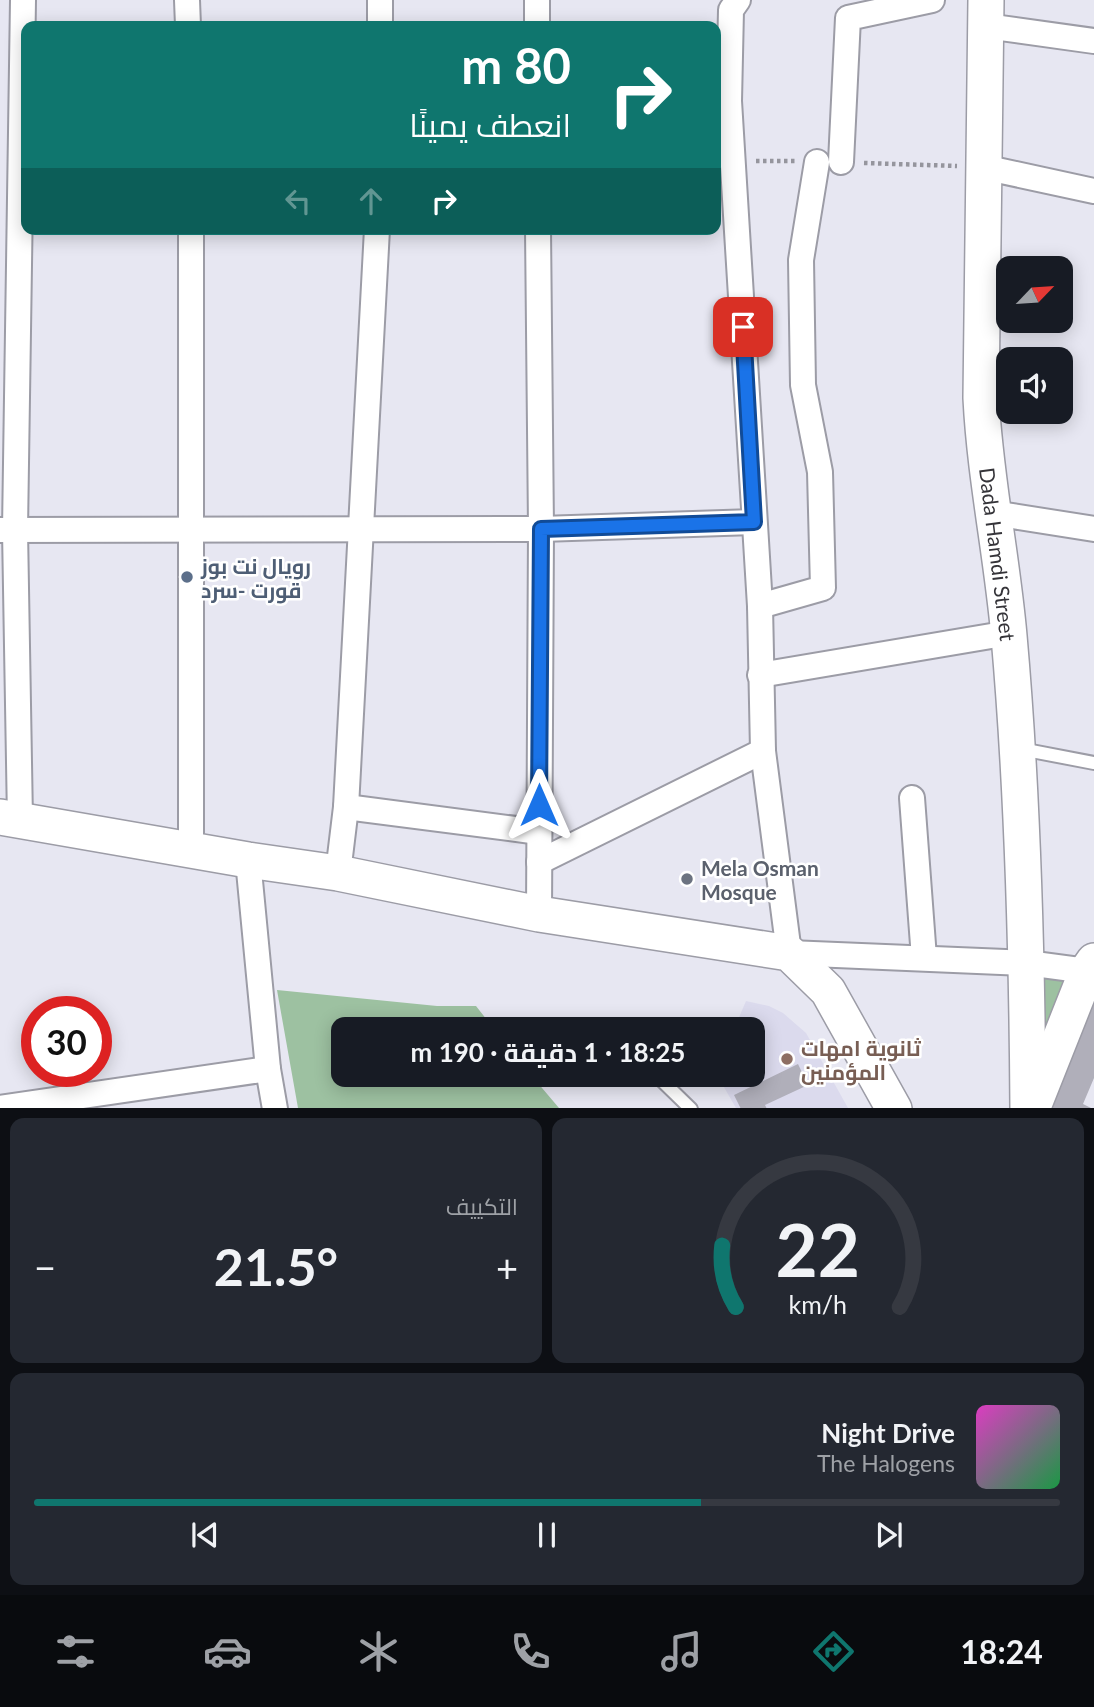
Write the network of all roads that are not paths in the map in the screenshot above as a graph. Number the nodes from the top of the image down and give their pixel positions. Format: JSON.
{"nodes":[{"id":1,"x":23,"y":0,"type":"edge"},
{"id":2,"x":187,"y":0,"type":"edge"},
{"id":3,"x":380,"y":0,"type":"edge"},
{"id":4,"x":537,"y":0,"type":"edge"},
{"id":5,"x":932,"y":0,"type":"edge"},
{"id":6,"x":730,"y":3,"type":"edge"},
{"id":7,"x":986,"y":13,"type":"edge"},
{"id":8,"x":22,"y":21,"type":"edge"},
{"id":9,"x":188,"y":21,"type":"edge"},
{"id":10,"x":380,"y":21,"type":"edge"},
{"id":11,"x":537,"y":21,"type":"edge"},
{"id":12,"x":1094,"y":41,"type":"edge"},
{"id":13,"x":21,"y":62,"type":"edge"},
{"id":14,"x":722,"y":102,"type":"edge"},
{"id":15,"x":983,"y":167,"type":"junction"},
{"id":16,"x":1094,"y":191,"type":"edge"},
{"id":17,"x":16,"y":217,"type":"edge"},
{"id":18,"x":191,"y":235,"type":"edge"},
{"id":19,"x":377,"y":235,"type":"edge"},
{"id":20,"x":538,"y":235,"type":"edge"},
{"id":21,"x":993,"y":513,"type":"junction"},
{"id":22,"x":754,"y":522,"type":"junction"},
{"id":23,"x":361,"y":528,"type":"junction"},
{"id":24,"x":190,"y":529,"type":"junction"},
{"id":25,"x":541,"y":529,"type":"junction"},
{"id":26,"x":1094,"y":529,"type":"edge"},
{"id":27,"x":8,"y":530,"type":"edge"},
{"id":28,"x":760,"y":606,"type":"junction"},
{"id":29,"x":1009,"y":633,"type":"junction"},
{"id":30,"x":760,"y":675,"type":"junction"},
{"id":31,"x":1017,"y":748,"type":"junction"},
{"id":32,"x":763,"y":751,"type":"junction"},
{"id":33,"x":1094,"y":764,"type":"edge"},
{"id":34,"x":912,"y":798,"type":"dead end"},
{"id":35,"x":346,"y":807,"type":"junction"},
{"id":36,"x":10,"y":819,"type":"edge"},
{"id":37,"x":539,"y":832,"type":"junction"},
{"id":38,"x":191,"y":849,"type":"junction"},
{"id":39,"x":248,"y":860,"type":"junction"},
{"id":40,"x":539,"y":862,"type":"junction"},
{"id":41,"x":338,"y":873,"type":"junction"},
{"id":42,"x":539,"y":914,"type":"junction"},
{"id":43,"x":789,"y":953,"type":"junction"},
{"id":44,"x":924,"y":958,"type":"junction"},
{"id":45,"x":1027,"y":963,"type":"junction"},
{"id":46,"x":1090,"y":966,"type":"edge"},
{"id":47,"x":268,"y":1069,"type":"junction"},
{"id":48,"x":668,"y":1087,"type":"edge"},
{"id":49,"x":0,"y":1108,"type":"edge"},
{"id":50,"x":275,"y":1108,"type":"edge"},
{"id":51,"x":691,"y":1108,"type":"edge"},
{"id":52,"x":894,"y":1108,"type":"edge"},
{"id":53,"x":1030,"y":1108,"type":"edge"}],
"edges":[{"from":1,"to":8,"type":"street"},
{"from":2,"to":9,"type":"street"},
{"from":3,"to":10,"type":"street"},
{"from":4,"to":11,"type":"street"},
{"from":5,"to":28,"type":"street"},
{"from":6,"to":14,"type":"street"},
{"from":7,"to":12,"type":"street"},
{"from":7,"to":15,"type":"street","name":"Dada Hamdi Street"},
{"from":13,"to":17,"type":"street"},
{"from":14,"to":22,"type":"street"},
{"from":15,"to":16,"type":"street"},
{"from":15,"to":21,"type":"street","name":"Dada Hamdi Street"},
{"from":17,"to":27,"type":"street"},
{"from":18,"to":24,"type":"street"},
{"from":19,"to":23,"type":"street"},
{"from":20,"to":25,"type":"street"},
{"from":21,"to":26,"type":"street"},
{"from":21,"to":29,"type":"street","name":"Dada Hamdi Street"},
{"from":22,"to":25,"type":"street"},
{"from":22,"to":28,"type":"street"},
{"from":23,"to":24,"type":"street"},
{"from":23,"to":25,"type":"street"},
{"from":23,"to":35,"type":"street"},
{"from":24,"to":27,"type":"street"},
{"from":24,"to":38,"type":"street"},
{"from":25,"to":37,"type":"street"},
{"from":27,"to":36,"type":"street"},
{"from":28,"to":30,"type":"street"},
{"from":29,"to":30,"type":"street"},
{"from":29,"to":31,"type":"street","name":"Dada Hamdi Street"},
{"from":30,"to":32,"type":"street"},
{"from":31,"to":33,"type":"lane"},
{"from":31,"to":45,"type":"street","name":"Dada Hamdi Street"},
{"from":32,"to":40,"type":"street"},
{"from":32,"to":43,"type":"street"},
{"from":34,"to":44,"type":"street"},
{"from":35,"to":37,"type":"street"},
{"from":35,"to":41,"type":"street"},
{"from":36,"to":38,"type":"street"},
{"from":37,"to":40,"type":"street"},
{"from":38,"to":39,"type":"street"},
{"from":39,"to":41,"type":"street"},
{"from":39,"to":47,"type":"street"},
{"from":40,"to":42,"type":"street"},
{"from":41,"to":42,"type":"street"},
{"from":42,"to":43,"type":"street"},
{"from":43,"to":44,"type":"street"},
{"from":43,"to":52,"type":"street"},
{"from":44,"to":45,"type":"street"},
{"from":45,"to":46,"type":"street"},
{"from":45,"to":53,"type":"street","name":"Dada Hamdi Street"},
{"from":46,"to":53,"type":"street"},
{"from":47,"to":49,"type":"street"},
{"from":47,"to":50,"type":"street"},
{"from":48,"to":51,"type":"lane"}]}
